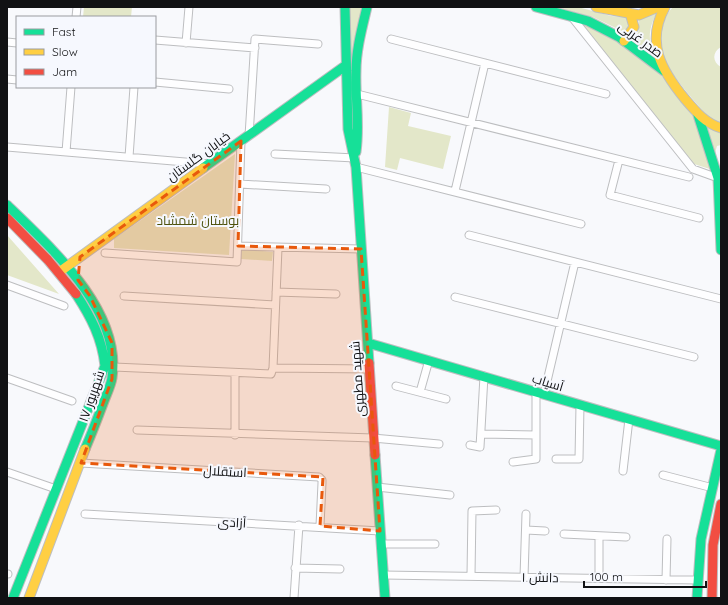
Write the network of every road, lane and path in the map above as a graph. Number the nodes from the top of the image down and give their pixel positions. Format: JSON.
{"nodes":[{"id":1,"x":189,"y":7,"type":"edge"},
{"id":2,"x":345,"y":7,"type":"edge"},
{"id":3,"x":367,"y":7,"type":"edge"},
{"id":4,"x":536,"y":7,"type":"edge"},
{"id":5,"x":596,"y":7,"type":"edge"},
{"id":6,"x":658,"y":7,"type":"edge"},
{"id":7,"x":666,"y":7,"type":"edge"},
{"id":8,"x":630,"y":13,"type":"junction"},
{"id":9,"x":571,"y":16,"type":"junction"},
{"id":10,"x":391,"y":39,"type":"dead end"},
{"id":11,"x":156,"y":40,"type":"edge"},
{"id":12,"x":624,"y":41,"type":"junction"},
{"id":13,"x":186,"y":43,"type":"junction"},
{"id":14,"x":318,"y":44,"type":"dead end"},
{"id":15,"x":255,"y":48,"type":"junction"},
{"id":16,"x":485,"y":63,"type":"junction"},
{"id":17,"x":345,"y":66,"type":"junction"},
{"id":18,"x":664,"y":71,"type":"junction"},
{"id":19,"x":156,"y":82,"type":"edge"},
{"id":20,"x":71,"y":88,"type":"edge"},
{"id":21,"x":134,"y":88,"type":"edge"},
{"id":22,"x":229,"y":89,"type":"dead end"},
{"id":23,"x":357,"y":94,"type":"junction"},
{"id":24,"x":606,"y":94,"type":"dead end"},
{"id":25,"x":698,"y":115,"type":"junction"},
{"id":26,"x":471,"y":122,"type":"junction"},
{"id":27,"x":721,"y":128,"type":"edge"},
{"id":28,"x":245,"y":138,"type":"junction"},
{"id":29,"x":7,"y":147,"type":"edge"},
{"id":30,"x":721,"y":151,"type":"edge"},
{"id":31,"x":66,"y":152,"type":"junction"},
{"id":32,"x":275,"y":154,"type":"dead end"},
{"id":33,"x":129,"y":157,"type":"junction"},
{"id":34,"x":619,"y":160,"type":"junction"},
{"id":35,"x":356,"y":163,"type":"junction"},
{"id":36,"x":210,"y":164,"type":"junction"},
{"id":37,"x":689,"y":177,"type":"dead end"},
{"id":38,"x":718,"y":178,"type":"junction"},
{"id":39,"x":240,"y":184,"type":"junction"},
{"id":40,"x":326,"y":188,"type":"dead end"},
{"id":41,"x":455,"y":191,"type":"junction"},
{"id":42,"x":7,"y":205,"type":"edge"},
{"id":43,"x":7,"y":218,"type":"edge"},
{"id":44,"x":699,"y":218,"type":"dead end"},
{"id":45,"x":580,"y":224,"type":"dead end"},
{"id":46,"x":469,"y":235,"type":"dead end"},
{"id":47,"x":238,"y":246,"type":"junction"},
{"id":48,"x":278,"y":248,"type":"junction"},
{"id":49,"x":362,"y":249,"type":"junction"},
{"id":50,"x":721,"y":250,"type":"edge"},
{"id":51,"x":105,"y":253,"type":"dead end"},
{"id":52,"x":56,"y":254,"type":"junction"},
{"id":53,"x":80,"y":256,"type":"junction"},
{"id":54,"x":575,"y":262,"type":"junction"},
{"id":55,"x":67,"y":266,"type":"junction"},
{"id":56,"x":59,"y":273,"type":"junction"},
{"id":57,"x":78,"y":280,"type":"junction"},
{"id":58,"x":7,"y":285,"type":"edge"},
{"id":59,"x":276,"y":292,"type":"junction"},
{"id":60,"x":336,"y":294,"type":"dead end"},
{"id":61,"x":124,"y":296,"type":"dead end"},
{"id":62,"x":455,"y":297,"type":"dead end"},
{"id":63,"x":721,"y":299,"type":"edge"},
{"id":64,"x":276,"y":305,"type":"junction"},
{"id":65,"x":64,"y":306,"type":"dead end"},
{"id":66,"x":561,"y":323,"type":"junction"},
{"id":67,"x":368,"y":343,"type":"junction"},
{"id":68,"x":694,"y":357,"type":"dead end"},
{"id":69,"x":429,"y":360,"type":"junction"},
{"id":70,"x":114,"y":367,"type":"junction"},
{"id":71,"x":370,"y":369,"type":"junction"},
{"id":72,"x":272,"y":371,"type":"junction"},
{"id":73,"x":235,"y":373,"type":"junction"},
{"id":74,"x":484,"y":376,"type":"junction"},
{"id":75,"x":7,"y":378,"type":"edge"},
{"id":76,"x":396,"y":386,"type":"dead end"},
{"id":77,"x":420,"y":392,"type":"junction"},
{"id":78,"x":540,"y":393,"type":"junction"},
{"id":79,"x":446,"y":399,"type":"dead end"},
{"id":80,"x":72,"y":401,"type":"dead end"},
{"id":81,"x":580,"y":405,"type":"junction"},
{"id":82,"x":629,"y":419,"type":"junction"},
{"id":83,"x":137,"y":430,"type":"dead end"},
{"id":84,"x":481,"y":434,"type":"junction"},
{"id":85,"x":235,"y":435,"type":"junction"},
{"id":86,"x":536,"y":435,"type":"junction"},
{"id":87,"x":373,"y":438,"type":"junction"},
{"id":88,"x":439,"y":444,"type":"dead end"},
{"id":89,"x":470,"y":445,"type":"dead end"},
{"id":90,"x":721,"y":446,"type":"edge"},
{"id":91,"x":721,"y":450,"type":"edge"},
{"id":92,"x":556,"y":459,"type":"dead end"},
{"id":93,"x":512,"y":462,"type":"dead end"},
{"id":94,"x":81,"y":464,"type":"junction"},
{"id":95,"x":623,"y":471,"type":"dead end"},
{"id":96,"x":7,"y":472,"type":"edge"},
{"id":97,"x":663,"y":475,"type":"dead end"},
{"id":98,"x":377,"y":487,"type":"junction"},
{"id":99,"x":713,"y":488,"type":"junction"},
{"id":100,"x":56,"y":489,"type":"junction"},
{"id":101,"x":450,"y":495,"type":"dead end"},
{"id":102,"x":721,"y":504,"type":"edge"},
{"id":103,"x":496,"y":510,"type":"dead end"},
{"id":104,"x":84,"y":514,"type":"dead end"},
{"id":105,"x":526,"y":514,"type":"dead end"},
{"id":106,"x":299,"y":525,"type":"junction"},
{"id":107,"x":320,"y":526,"type":"junction"},
{"id":108,"x":526,"y":530,"type":"junction"},
{"id":109,"x":380,"y":531,"type":"junction"},
{"id":110,"x":545,"y":531,"type":"dead end"},
{"id":111,"x":564,"y":534,"type":"dead end"},
{"id":112,"x":599,"y":536,"type":"junction"},
{"id":113,"x":626,"y":537,"type":"dead end"},
{"id":114,"x":667,"y":539,"type":"dead end"},
{"id":115,"x":381,"y":544,"type":"junction"},
{"id":116,"x":435,"y":544,"type":"dead end"},
{"id":117,"x":296,"y":568,"type":"junction"},
{"id":118,"x":340,"y":569,"type":"dead end"},
{"id":119,"x":383,"y":575,"type":"junction"},
{"id":120,"x":471,"y":575,"type":"junction"},
{"id":121,"x":524,"y":577,"type":"junction"},
{"id":122,"x":599,"y":578,"type":"junction"},
{"id":123,"x":666,"y":580,"type":"junction"},
{"id":124,"x":698,"y":580,"type":"junction"},
{"id":125,"x":717,"y":586,"type":"edge"},
{"id":126,"x":15,"y":595,"type":"edge"},
{"id":127,"x":30,"y":598,"type":"edge"},
{"id":128,"x":294,"y":598,"type":"edge"},
{"id":129,"x":385,"y":598,"type":"edge"},
{"id":130,"x":697,"y":598,"type":"edge"},
{"id":131,"x":712,"y":598,"type":"edge"}],
"edges":[{"from":1,"to":13,"type":"street"},
{"from":2,"to":17,"type":"main road","name":"شهید مطهری"},
{"from":3,"to":23,"type":"main road","name":"شهید مطهری"},
{"from":4,"to":9,"type":"main road","name":"صدر غربی"},
{"from":5,"to":8,"type":"main road","name":"صدر غربی"},
{"from":6,"to":8,"type":"main road","name":"صدر غربی"},
{"from":7,"to":18,"type":"main road"},
{"from":8,"to":12,"type":"main road"},
{"from":9,"to":12,"type":"main road","name":"صدر غربی"},
{"from":9,"to":38,"type":"street"},
{"from":10,"to":16,"type":"street"},
{"from":11,"to":13,"type":"street"},
{"from":12,"to":18,"type":"main road","name":"صدر غربی"},
{"from":13,"to":15,"type":"street"},
{"from":14,"to":15,"type":"street"},
{"from":15,"to":28,"type":"street"},
{"from":16,"to":24,"type":"street"},
{"from":16,"to":26,"type":"street"},
{"from":17,"to":28,"type":"main road","name":"خیابان گلستان"},
{"from":17,"to":35,"type":"main road","name":"شهید مطهری"},
{"from":18,"to":25,"type":"main road"},
{"from":19,"to":22,"type":"street"},
{"from":20,"to":31,"type":"street"},
{"from":21,"to":33,"type":"street"},
{"from":23,"to":26,"type":"street"},
{"from":23,"to":35,"type":"main road","name":"شهید مطهری"},
{"from":25,"to":27,"type":"main road"},
{"from":25,"to":38,"type":"main road"},
{"from":26,"to":34,"type":"street"},
{"from":26,"to":41,"type":"street"},
{"from":28,"to":36,"type":"main road","name":"خیابان گلستان"},
{"from":28,"to":39,"type":"street"},
{"from":29,"to":31,"type":"street"},
{"from":30,"to":38,"type":"main road"},
{"from":31,"to":33,"type":"street"},
{"from":32,"to":35,"type":"street"},
{"from":33,"to":36,"type":"street"},
{"from":34,"to":37,"type":"street"},
{"from":34,"to":44,"type":"street"},
{"from":35,"to":41,"type":"street"},
{"from":35,"to":49,"type":"main road","name":"شهید مطهری"},
{"from":36,"to":53,"type":"main road","name":"خیابان گلستان"},
{"from":38,"to":50,"type":"main road"},
{"from":39,"to":40,"type":"street"},
{"from":39,"to":47,"type":"street"},
{"from":41,"to":45,"type":"street"},
{"from":42,"to":52,"type":"main road","name":"۱۷ شهریور"},
{"from":43,"to":56,"type":"main road","name":"۱۷ شهریور"},
{"from":46,"to":54,"type":"street"},
{"from":47,"to":48,"type":"street"},
{"from":47,"to":51,"type":"street"},
{"from":48,"to":49,"type":"street"},
{"from":48,"to":59,"type":"street"},
{"from":49,"to":67,"type":"main road","name":"شهید مطهری"},
{"from":52,"to":53,"type":"main road"},
{"from":52,"to":55,"type":"main road","name":"۱۷ شهریور"},
{"from":53,"to":55,"type":"main road","name":"خیابان گلستان"},
{"from":53,"to":57,"type":"main road"},
{"from":54,"to":63,"type":"street"},
{"from":54,"to":66,"type":"street"},
{"from":55,"to":56,"type":"main road","name":"خیابان گلستان"},
{"from":55,"to":57,"type":"main road","name":"۱۷ شهریور"},
{"from":56,"to":100,"type":"main road","name":"۱۷ شهریور"},
{"from":57,"to":70,"type":"main road","name":"۱۷ شهریور"},
{"from":58,"to":65,"type":"street"},
{"from":59,"to":60,"type":"street"},
{"from":59,"to":64,"type":"street"},
{"from":61,"to":64,"type":"street"},
{"from":62,"to":66,"type":"street"},
{"from":64,"to":72,"type":"street"},
{"from":66,"to":68,"type":"street"},
{"from":66,"to":78,"type":"street"},
{"from":67,"to":69,"type":"main road","name":"آسیاب"},
{"from":67,"to":71,"type":"main road","name":"شهید مطهری"},
{"from":69,"to":74,"type":"main road","name":"آسیاب"},
{"from":69,"to":77,"type":"street"},
{"from":70,"to":73,"type":"street"},
{"from":70,"to":94,"type":"main road","name":"۱۷ شهریور"},
{"from":71,"to":72,"type":"street"},
{"from":71,"to":87,"type":"main road","name":"شهید مطهری"},
{"from":72,"to":73,"type":"street"},
{"from":73,"to":85,"type":"street"},
{"from":74,"to":78,"type":"main road","name":"آسیاب"},
{"from":74,"to":84,"type":"street"},
{"from":75,"to":80,"type":"street"},
{"from":76,"to":77,"type":"street"},
{"from":77,"to":79,"type":"street"},
{"from":78,"to":81,"type":"main road","name":"آسیاب"},
{"from":78,"to":86,"type":"street"},
{"from":81,"to":82,"type":"main road","name":"آسیاب"},
{"from":81,"to":92,"type":"street"},
{"from":82,"to":90,"type":"main road","name":"آسیاب"},
{"from":82,"to":95,"type":"street"},
{"from":83,"to":85,"type":"street"},
{"from":84,"to":86,"type":"street"},
{"from":84,"to":89,"type":"street"},
{"from":85,"to":87,"type":"street"},
{"from":86,"to":93,"type":"street"},
{"from":87,"to":88,"type":"street"},
{"from":87,"to":98,"type":"main road","name":"شهید مطهری"},
{"from":91,"to":99,"type":"main road"},
{"from":94,"to":107,"type":"street","name":"استقلال"},
{"from":94,"to":127,"type":"main road","name":"۱۷ شهریور"},
{"from":96,"to":100,"type":"street"},
{"from":97,"to":99,"type":"street"},
{"from":98,"to":101,"type":"street"},
{"from":98,"to":109,"type":"main road","name":"شهید مطهری"},
{"from":99,"to":124,"type":"main road"},
{"from":100,"to":126,"type":"main road","name":"۱۷ شهریور"},
{"from":102,"to":125,"type":"main road"},
{"from":103,"to":120,"type":"street"},
{"from":104,"to":106,"type":"street","name":"آزادی"},
{"from":105,"to":108,"type":"street"},
{"from":106,"to":107,"type":"street","name":"آزادی"},
{"from":106,"to":117,"type":"street"},
{"from":107,"to":109,"type":"street","name":"آزادی"},
{"from":108,"to":110,"type":"street"},
{"from":108,"to":121,"type":"street"},
{"from":109,"to":115,"type":"main road","name":"شهید مطهری"},
{"from":111,"to":112,"type":"street"},
{"from":112,"to":113,"type":"street"},
{"from":112,"to":122,"type":"street"},
{"from":114,"to":123,"type":"street"},
{"from":115,"to":116,"type":"street"},
{"from":115,"to":119,"type":"main road","name":"شهید مطهری"},
{"from":117,"to":118,"type":"street"},
{"from":117,"to":128,"type":"street"},
{"from":119,"to":120,"type":"street","name":"دانش ۱"},
{"from":119,"to":129,"type":"main road","name":"شهید مطهری"},
{"from":120,"to":121,"type":"street","name":"دانش ۱"},
{"from":121,"to":122,"type":"street","name":"دانش ۱"},
{"from":122,"to":123,"type":"street","name":"دانش ۱"},
{"from":123,"to":124,"type":"street","name":"دانش ۱"},
{"from":124,"to":130,"type":"main road"},
{"from":125,"to":131,"type":"main road"},
{"from":126,"to":127,"type":"main road"}]}
